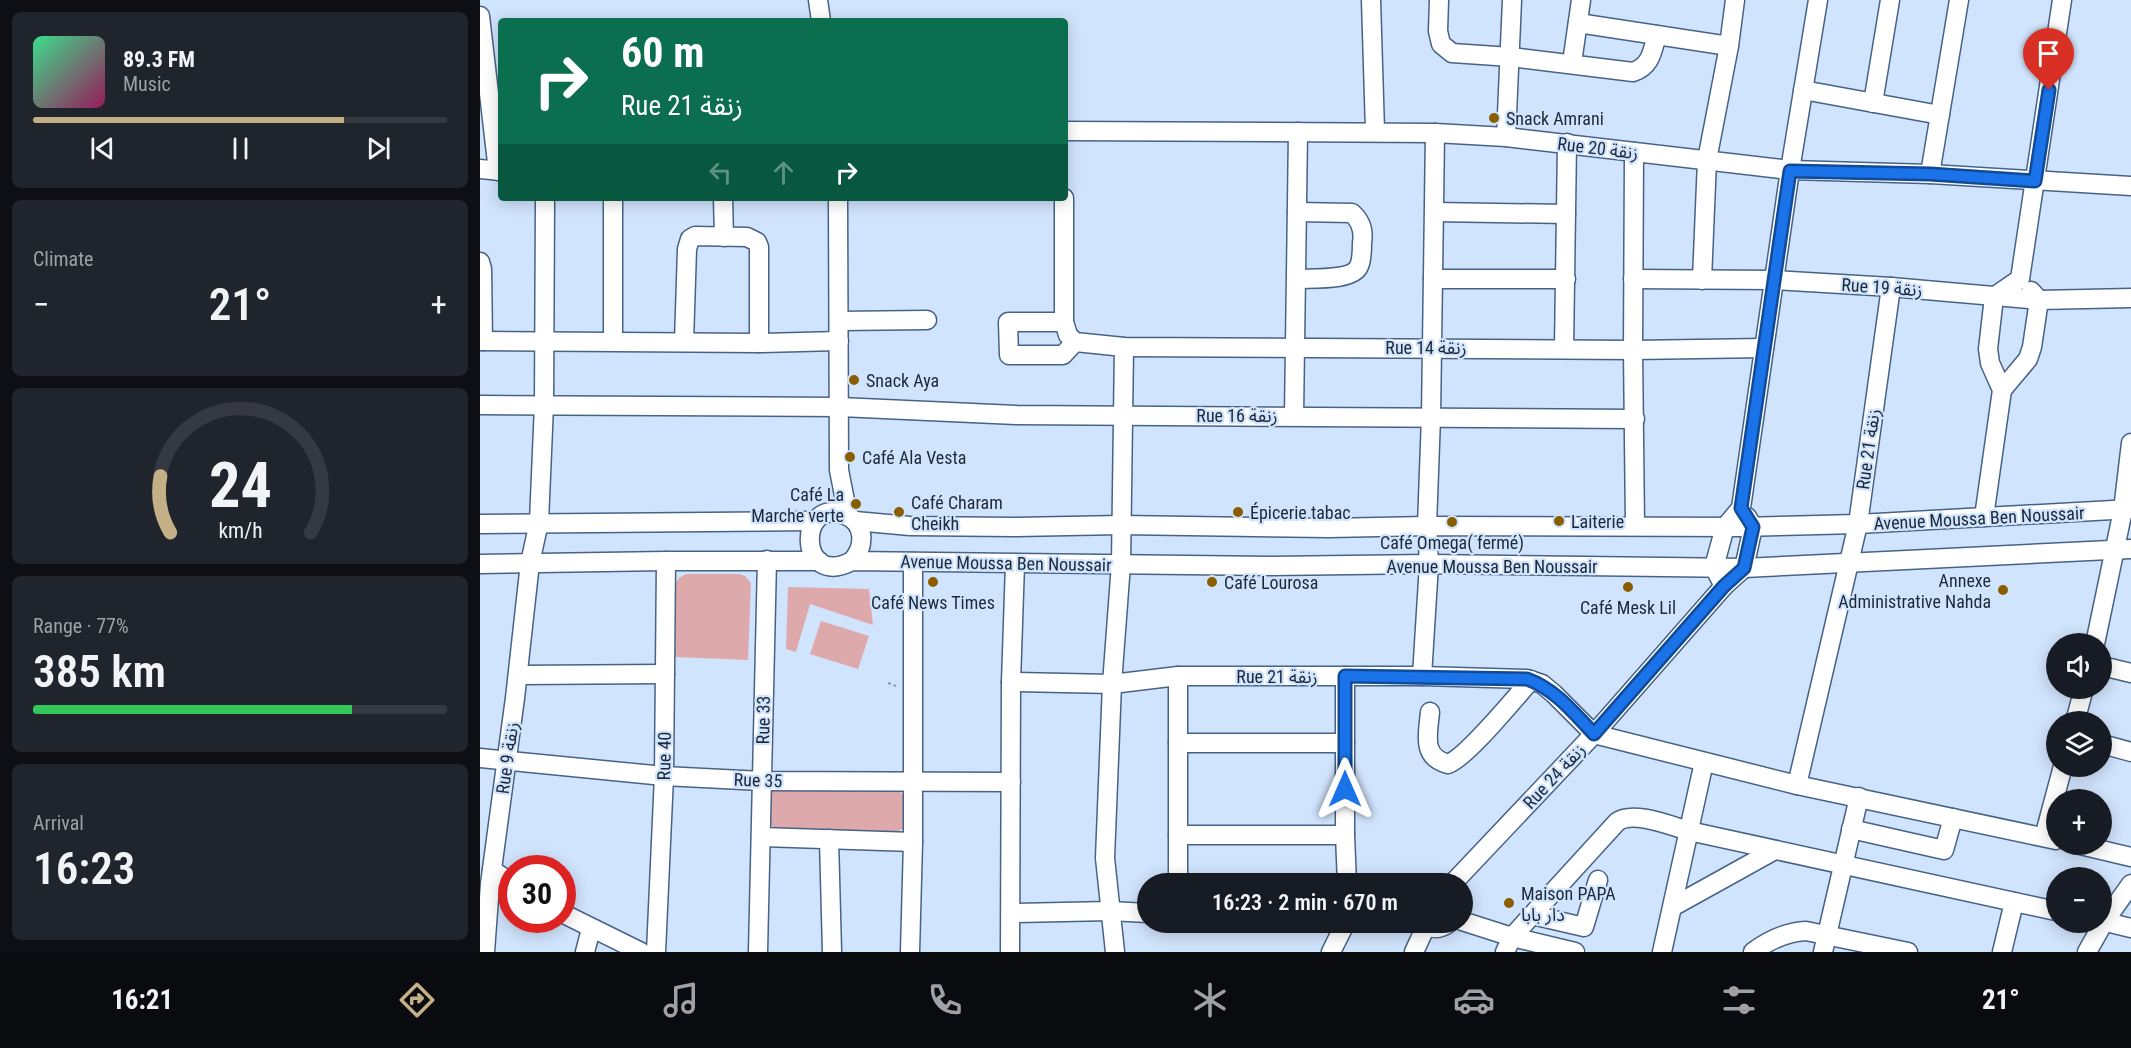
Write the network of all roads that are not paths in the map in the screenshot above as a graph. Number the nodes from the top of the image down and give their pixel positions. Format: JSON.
{"nodes":[{"id":1,"x":818,"y":0,"type":"edge"},
{"id":2,"x":1371,"y":0,"type":"edge"},
{"id":3,"x":1439,"y":0,"type":"edge"},
{"id":4,"x":1512,"y":0,"type":"edge"},
{"id":5,"x":1581,"y":0,"type":"edge"},
{"id":6,"x":1735,"y":0,"type":"edge"},
{"id":7,"x":1818,"y":0,"type":"edge"},
{"id":8,"x":1890,"y":0,"type":"edge"},
{"id":9,"x":1959,"y":0,"type":"edge"},
{"id":10,"x":2062,"y":0,"type":"edge"},
{"id":11,"x":480,"y":16,"type":"edge"},
{"id":12,"x":821,"y":18,"type":"edge"},
{"id":13,"x":1578,"y":23,"type":"junction"},
{"id":14,"x":1657,"y":35,"type":"junction"},
{"id":15,"x":1729,"y":46,"type":"junction"},
{"id":16,"x":1511,"y":57,"type":"junction"},
{"id":17,"x":1572,"y":63,"type":"junction"},
{"id":18,"x":1803,"y":90,"type":"junction"},
{"id":19,"x":1873,"y":103,"type":"junction"},
{"id":20,"x":1940,"y":115,"type":"junction"},
{"id":21,"x":1068,"y":131,"type":"edge"},
{"id":22,"x":1375,"y":131,"type":"junction"},
{"id":23,"x":1298,"y":132,"type":"junction"},
{"id":24,"x":1435,"y":133,"type":"junction"},
{"id":25,"x":1506,"y":137,"type":"junction"},
{"id":26,"x":1567,"y":143,"type":"junction"},
{"id":27,"x":1634,"y":152,"type":"junction"},
{"id":28,"x":1707,"y":160,"type":"junction"},
{"id":29,"x":493,"y":170,"type":"edge"},
{"id":30,"x":1790,"y":171,"type":"junction"},
{"id":31,"x":1930,"y":174,"type":"junction"},
{"id":32,"x":2035,"y":181,"type":"junction"},
{"id":33,"x":2131,"y":186,"type":"edge"},
{"id":34,"x":545,"y":201,"type":"edge"},
{"id":35,"x":613,"y":201,"type":"edge"},
{"id":36,"x":723,"y":201,"type":"edge"},
{"id":37,"x":838,"y":201,"type":"edge"},
{"id":38,"x":1064,"y":201,"type":"edge"},
{"id":39,"x":1298,"y":212,"type":"junction"},
{"id":40,"x":1435,"y":212,"type":"junction"},
{"id":41,"x":1566,"y":214,"type":"junction"},
{"id":42,"x":724,"y":237,"type":"junction"},
{"id":43,"x":480,"y":262,"type":"edge"},
{"id":44,"x":1297,"y":279,"type":"junction"},
{"id":45,"x":1433,"y":279,"type":"junction"},
{"id":46,"x":1566,"y":279,"type":"junction"},
{"id":47,"x":1633,"y":279,"type":"junction"},
{"id":48,"x":2019,"y":279,"type":"junction"},
{"id":49,"x":1702,"y":280,"type":"junction"},
{"id":50,"x":1774,"y":280,"type":"junction"},
{"id":51,"x":1891,"y":287,"type":"junction"},
{"id":52,"x":1994,"y":297,"type":"junction"},
{"id":53,"x":2131,"y":297,"type":"edge"},
{"id":54,"x":2039,"y":300,"type":"junction"},
{"id":55,"x":927,"y":320,"type":"dead end"},
{"id":56,"x":839,"y":321,"type":"junction"},
{"id":57,"x":1064,"y":322,"type":"junction"},
{"id":58,"x":481,"y":341,"type":"edge"},
{"id":59,"x":544,"y":341,"type":"junction"},
{"id":60,"x":613,"y":341,"type":"junction"},
{"id":61,"x":839,"y":341,"type":"junction"},
{"id":62,"x":684,"y":342,"type":"junction"},
{"id":63,"x":759,"y":343,"type":"junction"},
{"id":64,"x":1081,"y":343,"type":"junction"},
{"id":65,"x":1124,"y":346,"type":"junction"},
{"id":66,"x":1296,"y":347,"type":"junction"},
{"id":67,"x":1432,"y":347,"type":"junction"},
{"id":68,"x":1764,"y":348,"type":"junction"},
{"id":69,"x":1564,"y":349,"type":"junction"},
{"id":70,"x":1633,"y":350,"type":"junction"},
{"id":71,"x":2002,"y":390,"type":"junction"},
{"id":72,"x":480,"y":405,"type":"edge"},
{"id":73,"x":544,"y":405,"type":"junction"},
{"id":74,"x":840,"y":407,"type":"junction"},
{"id":75,"x":1124,"y":414,"type":"junction"},
{"id":76,"x":1294,"y":416,"type":"junction"},
{"id":77,"x":1431,"y":417,"type":"junction"},
{"id":78,"x":1635,"y":419,"type":"junction"},
{"id":79,"x":2131,"y":443,"type":"edge"},
{"id":80,"x":839,"y":470,"type":"junction"},
{"id":81,"x":1741,"y":508,"type":"junction"},
{"id":82,"x":2127,"y":509,"type":"edge"},
{"id":83,"x":819,"y":518,"type":"junction"},
{"id":84,"x":1984,"y":518,"type":"junction"},
{"id":85,"x":852,"y":519,"type":"junction"},
{"id":86,"x":539,"y":522,"type":"junction"},
{"id":87,"x":480,"y":524,"type":"edge"},
{"id":88,"x":1858,"y":524,"type":"junction"},
{"id":89,"x":1121,"y":525,"type":"junction"},
{"id":90,"x":1427,"y":526,"type":"junction"},
{"id":91,"x":1635,"y":526,"type":"junction"},
{"id":92,"x":1725,"y":527,"type":"junction"},
{"id":93,"x":1753,"y":527,"type":"junction"},
{"id":94,"x":2123,"y":550,"type":"edge"},
{"id":95,"x":767,"y":560,"type":"junction"},
{"id":96,"x":666,"y":561,"type":"junction"},
{"id":97,"x":819,"y":561,"type":"junction"},
{"id":98,"x":852,"y":561,"type":"junction"},
{"id":99,"x":913,"y":562,"type":"junction"},
{"id":100,"x":530,"y":563,"type":"junction"},
{"id":101,"x":480,"y":564,"type":"edge"},
{"id":102,"x":1015,"y":564,"type":"junction"},
{"id":103,"x":1121,"y":564,"type":"junction"},
{"id":104,"x":1429,"y":564,"type":"junction"},
{"id":105,"x":1848,"y":564,"type":"junction"},
{"id":106,"x":1714,"y":567,"type":"junction"},
{"id":107,"x":1744,"y":568,"type":"junction"},
{"id":108,"x":1724,"y":586,"type":"junction"},
{"id":109,"x":2098,"y":633,"type":"edge"},
{"id":110,"x":2112,"y":668,"type":"edge"},
{"id":111,"x":2131,"y":673,"type":"edge"},
{"id":112,"x":665,"y":674,"type":"junction"},
{"id":113,"x":518,"y":675,"type":"junction"},
{"id":114,"x":1178,"y":676,"type":"junction"},
{"id":115,"x":1345,"y":676,"type":"junction"},
{"id":116,"x":1422,"y":676,"type":"junction"},
{"id":117,"x":1531,"y":680,"type":"junction"},
{"id":118,"x":1011,"y":682,"type":"junction"},
{"id":119,"x":1112,"y":684,"type":"junction"},
{"id":120,"x":1430,"y":712,"type":"dead end"},
{"id":121,"x":1594,"y":734,"type":"junction"},
{"id":122,"x":1178,"y":743,"type":"junction"},
{"id":123,"x":1345,"y":744,"type":"junction"},
{"id":124,"x":2112,"y":747,"type":"edge"},
{"id":125,"x":2131,"y":752,"type":"edge"},
{"id":126,"x":480,"y":758,"type":"edge"},
{"id":127,"x":506,"y":762,"type":"junction"},
{"id":128,"x":1704,"y":762,"type":"junction"},
{"id":129,"x":664,"y":776,"type":"junction"},
{"id":130,"x":762,"y":781,"type":"junction"},
{"id":131,"x":913,"y":782,"type":"junction"},
{"id":132,"x":1011,"y":782,"type":"junction"},
{"id":133,"x":1797,"y":785,"type":"junction"},
{"id":134,"x":1859,"y":797,"type":"junction"},
{"id":135,"x":1953,"y":818,"type":"junction"},
{"id":136,"x":1851,"y":829,"type":"junction"},
{"id":137,"x":1689,"y":831,"type":"junction"},
{"id":138,"x":1178,"y":835,"type":"junction"},
{"id":139,"x":1345,"y":835,"type":"junction"},
{"id":140,"x":761,"y":837,"type":"junction"},
{"id":141,"x":2046,"y":837,"type":"edge"},
{"id":142,"x":829,"y":839,"type":"junction"},
{"id":143,"x":913,"y":842,"type":"junction"},
{"id":144,"x":1776,"y":850,"type":"junction"},
{"id":145,"x":2112,"y":853,"type":"edge"},
{"id":146,"x":2131,"y":857,"type":"edge"},
{"id":147,"x":1843,"y":865,"type":"junction"},
{"id":148,"x":1178,"y":873,"type":"edge"},
{"id":149,"x":1347,"y":873,"type":"edge"},
{"id":150,"x":1462,"y":873,"type":"edge"},
{"id":151,"x":487,"y":879,"type":"edge"},
{"id":152,"x":1598,"y":880,"type":"dead end"},
{"id":153,"x":2131,"y":884,"type":"edge"},
{"id":154,"x":2014,"y":902,"type":"junction"},
{"id":155,"x":1674,"y":906,"type":"junction"},
{"id":156,"x":2046,"y":909,"type":"edge"},
{"id":157,"x":2112,"y":910,"type":"edge"},
{"id":158,"x":1110,"y":911,"type":"junction"},
{"id":159,"x":1137,"y":912,"type":"edge"},
{"id":160,"x":1011,"y":913,"type":"junction"},
{"id":161,"x":1532,"y":915,"type":"junction"},
{"id":162,"x":576,"y":920,"type":"edge"},
{"id":163,"x":2112,"y":924,"type":"edge"},
{"id":164,"x":1473,"y":926,"type":"edge"},
{"id":165,"x":591,"y":928,"type":"junction"},
{"id":166,"x":2131,"y":928,"type":"edge"},
{"id":167,"x":1340,"y":933,"type":"edge"},
{"id":168,"x":1421,"y":933,"type":"edge"},
{"id":169,"x":2097,"y":933,"type":"edge"},
{"id":170,"x":1827,"y":934,"type":"junction"},
{"id":171,"x":1508,"y":944,"type":"edge"},
{"id":172,"x":485,"y":952,"type":"edge"},
{"id":173,"x":585,"y":952,"type":"edge"},
{"id":174,"x":641,"y":952,"type":"edge"},
{"id":175,"x":656,"y":952,"type":"edge"},
{"id":176,"x":758,"y":952,"type":"edge"},
{"id":177,"x":832,"y":952,"type":"edge"},
{"id":178,"x":910,"y":952,"type":"edge"},
{"id":179,"x":1010,"y":952,"type":"edge"},
{"id":180,"x":1115,"y":952,"type":"edge"},
{"id":181,"x":1331,"y":952,"type":"edge"},
{"id":182,"x":1414,"y":952,"type":"edge"},
{"id":183,"x":1575,"y":952,"type":"edge"},
{"id":184,"x":1662,"y":952,"type":"edge"},
{"id":185,"x":1753,"y":952,"type":"edge"},
{"id":186,"x":1823,"y":952,"type":"edge"},
{"id":187,"x":1908,"y":952,"type":"edge"},
{"id":188,"x":2002,"y":952,"type":"edge"},
{"id":189,"x":2087,"y":952,"type":"edge"}],
"edges":[{"from":1,"to":12,"type":"street"},
{"from":2,"to":22,"type":"street"},
{"from":3,"to":16,"type":"street"},
{"from":4,"to":16,"type":"street"},
{"from":5,"to":13,"type":"street"},
{"from":6,"to":15,"type":"street"},
{"from":7,"to":18,"type":"street"},
{"from":8,"to":19,"type":"street"},
{"from":9,"to":20,"type":"street"},
{"from":10,"to":32,"type":"street"},
{"from":11,"to":29,"type":"street"},
{"from":13,"to":14,"type":"street"},
{"from":13,"to":17,"type":"street"},
{"from":14,"to":15,"type":"street"},
{"from":14,"to":17,"type":"street"},
{"from":15,"to":28,"type":"street"},
{"from":16,"to":17,"type":"street"},
{"from":16,"to":25,"type":"street"},
{"from":18,"to":19,"type":"street"},
{"from":18,"to":30,"type":"street"},
{"from":19,"to":20,"type":"street"},
{"from":20,"to":31,"type":"street"},
{"from":21,"to":23,"type":"street","name":"Rue 20 زنقة"},
{"from":22,"to":23,"type":"street","name":"Rue 20 زنقة"},
{"from":22,"to":24,"type":"street","name":"Rue 20 زنقة"},
{"from":23,"to":39,"type":"street"},
{"from":24,"to":25,"type":"street","name":"Rue 20 زنقة"},
{"from":24,"to":40,"type":"street"},
{"from":25,"to":26,"type":"street","name":"Rue 20 زنقة"},
{"from":26,"to":27,"type":"street","name":"Rue 20 زنقة"},
{"from":26,"to":41,"type":"street"},
{"from":27,"to":28,"type":"street","name":"Rue 20 زنقة"},
{"from":27,"to":47,"type":"street"},
{"from":28,"to":30,"type":"street","name":"Rue 20 زنقة"},
{"from":28,"to":49,"type":"street"},
{"from":30,"to":31,"type":"street","name":"Rue 20 زنقة"},
{"from":30,"to":50,"type":"street"},
{"from":31,"to":32,"type":"street","name":"Rue 20 زنقة"},
{"from":32,"to":33,"type":"street","name":"Rue 20 زنقة"},
{"from":32,"to":48,"type":"street"},
{"from":34,"to":59,"type":"street","name":"Rue 9 زنقة"},
{"from":35,"to":60,"type":"street"},
{"from":36,"to":42,"type":"street"},
{"from":37,"to":56,"type":"street"},
{"from":38,"to":57,"type":"street"},
{"from":39,"to":44,"type":"street"},
{"from":39,"to":44,"type":"street"},
{"from":40,"to":41,"type":"street"},
{"from":40,"to":45,"type":"street"},
{"from":41,"to":46,"type":"street"},
{"from":42,"to":62,"type":"street"},
{"from":42,"to":63,"type":"street"},
{"from":43,"to":58,"type":"street"},
{"from":44,"to":66,"type":"street"},
{"from":45,"to":46,"type":"street"},
{"from":45,"to":67,"type":"street"},
{"from":46,"to":69,"type":"street"},
{"from":47,"to":49,"type":"street","name":"Rue 19 زنقة"},
{"from":47,"to":70,"type":"street"},
{"from":48,"to":52,"type":"street"},
{"from":48,"to":54,"type":"street"},
{"from":49,"to":50,"type":"street","name":"Rue 19 زنقة"},
{"from":50,"to":51,"type":"street","name":"Rue 19 زنقة"},
{"from":50,"to":68,"type":"street"},
{"from":51,"to":52,"type":"street","name":"Rue 19 زنقة"},
{"from":51,"to":88,"type":"street","name":"Rue 21 زنقة"},
{"from":52,"to":54,"type":"street","name":"Rue 19 زنقة"},
{"from":52,"to":71,"type":"street"},
{"from":53,"to":54,"type":"street","name":"Rue 19 زنقة"},
{"from":54,"to":71,"type":"street"},
{"from":55,"to":56,"type":"street"},
{"from":56,"to":61,"type":"street"},
{"from":57,"to":64,"type":"street"},
{"from":57,"to":64,"type":"street"},
{"from":58,"to":59,"type":"street"},
{"from":59,"to":60,"type":"street"},
{"from":59,"to":73,"type":"street","name":"Rue 9 زنقة"},
{"from":60,"to":62,"type":"street"},
{"from":61,"to":63,"type":"street"},
{"from":61,"to":74,"type":"street"},
{"from":62,"to":63,"type":"street"},
{"from":64,"to":65,"type":"street","name":"Rue 14 زنقة"},
{"from":65,"to":66,"type":"street","name":"Rue 14 زنقة"},
{"from":65,"to":75,"type":"street"},
{"from":66,"to":67,"type":"street","name":"Rue 14 زنقة"},
{"from":66,"to":76,"type":"street"},
{"from":67,"to":69,"type":"street","name":"Rue 14 زنقة"},
{"from":67,"to":77,"type":"street"},
{"from":68,"to":70,"type":"street","name":"Rue 14 زنقة"},
{"from":68,"to":81,"type":"street"},
{"from":69,"to":70,"type":"street","name":"Rue 14 زنقة"},
{"from":70,"to":78,"type":"street"},
{"from":71,"to":84,"type":"street"},
{"from":72,"to":73,"type":"street","name":"Rue 16 زنقة"},
{"from":73,"to":74,"type":"street","name":"Rue 16 زنقة"},
{"from":73,"to":86,"type":"street","name":"Rue 9 زنقة"},
{"from":74,"to":75,"type":"street","name":"Rue 16 زنقة"},
{"from":74,"to":80,"type":"street"},
{"from":75,"to":76,"type":"street","name":"Rue 16 زنقة"},
{"from":75,"to":89,"type":"street"},
{"from":76,"to":77,"type":"street","name":"Rue 16 زنقة"},
{"from":77,"to":78,"type":"street","name":"Rue 16 زنقة"},
{"from":77,"to":90,"type":"street"},
{"from":78,"to":91,"type":"street"},
{"from":79,"to":82,"type":"street"},
{"from":80,"to":83,"type":"street"},
{"from":80,"to":85,"type":"street"},
{"from":81,"to":92,"type":"street"},
{"from":81,"to":93,"type":"street"},
{"from":82,"to":84,"type":"street","name":"Avenue Moussa Ben Noussair"},
{"from":82,"to":94,"type":"street"},
{"from":83,"to":85,"type":"street"},
{"from":83,"to":86,"type":"street"},
{"from":83,"to":97,"type":"street"},
{"from":84,"to":88,"type":"street","name":"Avenue Moussa Ben Noussair"},
{"from":85,"to":89,"type":"street","name":"Avenue Moussa Ben Noussair"},
{"from":85,"to":98,"type":"street"},
{"from":86,"to":87,"type":"street"},
{"from":86,"to":100,"type":"street","name":"Rue 9 زنقة"},
{"from":88,"to":93,"type":"street","name":"Avenue Moussa Ben Noussair"},
{"from":88,"to":105,"type":"street","name":"Rue 21 زنقة"},
{"from":89,"to":90,"type":"street","name":"Avenue Moussa Ben Noussair"},
{"from":89,"to":103,"type":"street"},
{"from":90,"to":91,"type":"street","name":"Avenue Moussa Ben Noussair"},
{"from":90,"to":104,"type":"street"},
{"from":91,"to":92,"type":"street","name":"Avenue Moussa Ben Noussair"},
{"from":92,"to":93,"type":"street","name":"Avenue Moussa Ben Noussair"},
{"from":92,"to":106,"type":"street"},
{"from":93,"to":107,"type":"street"},
{"from":94,"to":105,"type":"street","name":"Avenue Moussa Ben Noussair"},
{"from":94,"to":109,"type":"street"},
{"from":95,"to":96,"type":"street"},
{"from":95,"to":97,"type":"street"},
{"from":95,"to":130,"type":"street","name":"Rue 33"},
{"from":96,"to":100,"type":"street"},
{"from":96,"to":112,"type":"street","name":"Rue 40"},
{"from":97,"to":98,"type":"street"},
{"from":98,"to":99,"type":"street","name":"Avenue Moussa Ben Noussair"},
{"from":99,"to":102,"type":"street","name":"Avenue Moussa Ben Noussair"},
{"from":99,"to":131,"type":"street"},
{"from":100,"to":101,"type":"street"},
{"from":100,"to":113,"type":"street","name":"Rue 9 زنقة"},
{"from":102,"to":103,"type":"street","name":"Avenue Moussa Ben Noussair"},
{"from":102,"to":118,"type":"street"},
{"from":103,"to":104,"type":"street","name":"Avenue Moussa Ben Noussair"},
{"from":103,"to":119,"type":"street"},
{"from":104,"to":106,"type":"street","name":"Avenue Moussa Ben Noussair"},
{"from":104,"to":116,"type":"street"},
{"from":105,"to":107,"type":"street","name":"Avenue Moussa Ben Noussair"},
{"from":105,"to":133,"type":"street","name":"Rue 21 زنقة"},
{"from":106,"to":107,"type":"street","name":"Avenue Moussa Ben Noussair"},
{"from":106,"to":108,"type":"street"},
{"from":107,"to":108,"type":"street","name":"Rue 24 زنقة"},
{"from":108,"to":121,"type":"street","name":"Rue 24 زنقة"},
{"from":110,"to":111,"type":"street"},
{"from":112,"to":113,"type":"street"},
{"from":112,"to":129,"type":"street","name":"Rue 40"},
{"from":113,"to":127,"type":"street","name":"Rue 9 زنقة"},
{"from":114,"to":115,"type":"street","name":"Rue 21 زنقة"},
{"from":114,"to":119,"type":"street","name":"Rue 21 زنقة"},
{"from":114,"to":122,"type":"street"},
{"from":115,"to":116,"type":"street","name":"Rue 21 زنقة"},
{"from":115,"to":123,"type":"street"},
{"from":116,"to":117,"type":"street","name":"Rue 21 زنقة"},
{"from":117,"to":120,"type":"street"},
{"from":117,"to":121,"type":"street","name":"Rue 21 زنقة"},
{"from":118,"to":119,"type":"street","name":"Rue 21 زنقة"},
{"from":118,"to":132,"type":"street"},
{"from":119,"to":158,"type":"street"},
{"from":121,"to":128,"type":"street"},
{"from":121,"to":150,"type":"street","name":"Rue 24 زنقة"},
{"from":122,"to":123,"type":"street"},
{"from":122,"to":138,"type":"street"},
{"from":123,"to":139,"type":"street"},
{"from":124,"to":125,"type":"street"},
{"from":126,"to":127,"type":"street","name":"Rue 35"},
{"from":127,"to":129,"type":"street","name":"Rue 35"},
{"from":127,"to":151,"type":"street","name":"Rue 9 زنقة"},
{"from":128,"to":133,"type":"street"},
{"from":128,"to":137,"type":"street"},
{"from":129,"to":130,"type":"street","name":"Rue 35"},
{"from":129,"to":175,"type":"street","name":"Rue 40"},
{"from":130,"to":131,"type":"street","name":"Rue 35"},
{"from":130,"to":140,"type":"street","name":"Rue 33"},
{"from":131,"to":132,"type":"street","name":"Rue 35"},
{"from":131,"to":143,"type":"street"},
{"from":132,"to":160,"type":"street"},
{"from":133,"to":134,"type":"street"},
{"from":134,"to":135,"type":"street"},
{"from":134,"to":136,"type":"street"},
{"from":135,"to":136,"type":"street"},
{"from":135,"to":141,"type":"street"},
{"from":136,"to":147,"type":"street"},
{"from":137,"to":144,"type":"street"},
{"from":137,"to":155,"type":"street"},
{"from":137,"to":161,"type":"street"},
{"from":138,"to":139,"type":"street"},
{"from":138,"to":148,"type":"street"},
{"from":139,"to":149,"type":"street"},
{"from":140,"to":142,"type":"street"},
{"from":140,"to":176,"type":"street","name":"Rue 33"},
{"from":142,"to":143,"type":"street"},
{"from":142,"to":177,"type":"street"},
{"from":143,"to":178,"type":"street"},
{"from":144,"to":147,"type":"street"},
{"from":144,"to":155,"type":"street"},
{"from":145,"to":146,"type":"street"},
{"from":147,"to":154,"type":"street"},
{"from":147,"to":170,"type":"street"},
{"from":151,"to":172,"type":"street","name":"Rue 9 زنقة"},
{"from":152,"to":161,"type":"street"},
{"from":153,"to":157,"type":"street"},
{"from":154,"to":156,"type":"street"},
{"from":154,"to":188,"type":"street"},
{"from":155,"to":184,"type":"street"},
{"from":158,"to":159,"type":"street"},
{"from":158,"to":160,"type":"street"},
{"from":158,"to":180,"type":"street"},
{"from":160,"to":179,"type":"street"},
{"from":161,"to":171,"type":"street"},
{"from":162,"to":165,"type":"street"},
{"from":163,"to":166,"type":"street"},
{"from":164,"to":171,"type":"street"},
{"from":165,"to":173,"type":"street"},
{"from":165,"to":174,"type":"street"},
{"from":167,"to":181,"type":"street"},
{"from":168,"to":182,"type":"street"},
{"from":169,"to":189,"type":"street"},
{"from":170,"to":185,"type":"street"},
{"from":170,"to":186,"type":"street"},
{"from":170,"to":187,"type":"street"},
{"from":171,"to":183,"type":"street"}]}
